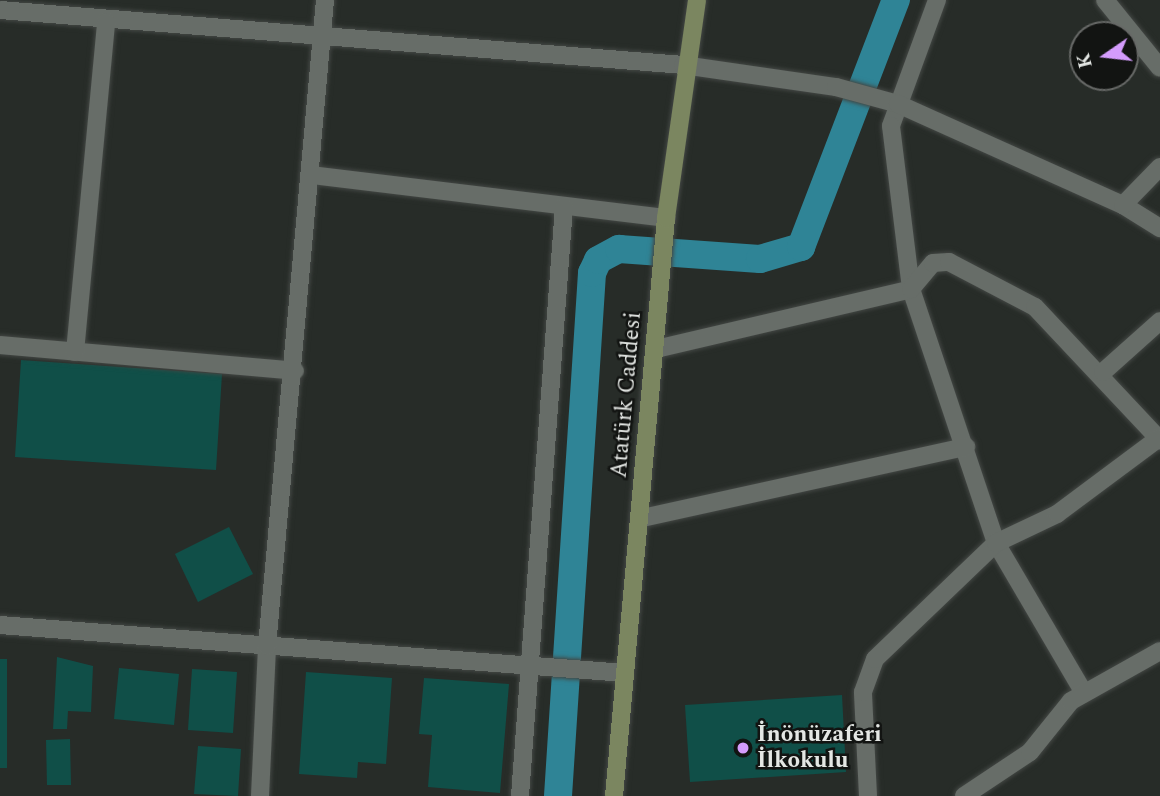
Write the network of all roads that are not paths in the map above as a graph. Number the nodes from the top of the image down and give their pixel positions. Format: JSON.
{"nodes":[{"id":1,"x":325,"y":0,"type":"edge"},
{"id":2,"x":697,"y":0,"type":"edge"},
{"id":3,"x":937,"y":0,"type":"edge"},
{"id":4,"x":1105,"y":0,"type":"edge"},
{"id":5,"x":59,"y":8,"type":"edge"},
{"id":6,"x":0,"y":10,"type":"edge"},
{"id":7,"x":106,"y":22,"type":"junction"},
{"id":8,"x":321,"y":36,"type":"junction"},
{"id":9,"x":683,"y":65,"type":"junction"},
{"id":10,"x":1160,"y":68,"type":"edge"},
{"id":11,"x":898,"y":104,"type":"junction"},
{"id":12,"x":1160,"y":167,"type":"edge"},
{"id":13,"x":311,"y":176,"type":"junction"},
{"id":14,"x":1123,"y":205,"type":"junction"},
{"id":15,"x":564,"y":207,"type":"junction"},
{"id":16,"x":666,"y":218,"type":"junction"},
{"id":17,"x":1160,"y":228,"type":"edge"},
{"id":18,"x":911,"y":289,"type":"junction"},
{"id":19,"x":1160,"y":321,"type":"edge"},
{"id":20,"x":0,"y":345,"type":"edge"},
{"id":21,"x":656,"y":349,"type":"junction"},
{"id":22,"x":75,"y":352,"type":"junction"},
{"id":23,"x":295,"y":371,"type":"junction"},
{"id":24,"x":1103,"y":372,"type":"junction"},
{"id":25,"x":1160,"y":439,"type":"edge"},
{"id":26,"x":966,"y":447,"type":"junction"},
{"id":27,"x":642,"y":518,"type":"junction"},
{"id":28,"x":996,"y":543,"type":"junction"},
{"id":29,"x":0,"y":625,"type":"edge"},
{"id":30,"x":267,"y":646,"type":"junction"},
{"id":31,"x":1160,"y":651,"type":"edge"},
{"id":32,"x":530,"y":666,"type":"junction"},
{"id":33,"x":625,"y":673,"type":"junction"},
{"id":34,"x":1084,"y":693,"type":"junction"},
{"id":35,"x":260,"y":796,"type":"edge"},
{"id":36,"x":520,"y":796,"type":"edge"},
{"id":37,"x":614,"y":796,"type":"edge"},
{"id":38,"x":868,"y":796,"type":"edge"},
{"id":39,"x":964,"y":796,"type":"edge"}],
"edges":[{"from":1,"to":8,"type":"street"},
{"from":2,"to":9,"type":"street","name":"Atatürk Caddesi"},
{"from":3,"to":11,"type":"street"},
{"from":4,"to":10,"type":"street"},
{"from":5,"to":6,"type":"street"},
{"from":5,"to":7,"type":"street"},
{"from":7,"to":8,"type":"street"},
{"from":7,"to":22,"type":"street"},
{"from":8,"to":9,"type":"street"},
{"from":8,"to":13,"type":"street"},
{"from":9,"to":11,"type":"street"},
{"from":9,"to":16,"type":"street","name":"Atatürk Caddesi"},
{"from":11,"to":14,"type":"street"},
{"from":11,"to":18,"type":"street"},
{"from":12,"to":14,"type":"street"},
{"from":13,"to":15,"type":"street"},
{"from":13,"to":23,"type":"street"},
{"from":14,"to":17,"type":"street"},
{"from":15,"to":16,"type":"street"},
{"from":15,"to":32,"type":"street"},
{"from":16,"to":21,"type":"street","name":"Atatürk Caddesi"},
{"from":18,"to":21,"type":"street"},
{"from":18,"to":24,"type":"street"},
{"from":18,"to":26,"type":"street"},
{"from":19,"to":24,"type":"street"},
{"from":20,"to":22,"type":"street"},
{"from":21,"to":27,"type":"street","name":"Atatürk Caddesi"},
{"from":22,"to":23,"type":"street"},
{"from":23,"to":30,"type":"street"},
{"from":24,"to":25,"type":"street"},
{"from":25,"to":28,"type":"street"},
{"from":26,"to":27,"type":"street"},
{"from":26,"to":28,"type":"street"},
{"from":27,"to":33,"type":"street","name":"Atatürk Caddesi"},
{"from":28,"to":34,"type":"street"},
{"from":28,"to":38,"type":"street"},
{"from":29,"to":30,"type":"street"},
{"from":30,"to":32,"type":"street"},
{"from":30,"to":35,"type":"street"},
{"from":31,"to":34,"type":"street"},
{"from":32,"to":33,"type":"street"},
{"from":32,"to":36,"type":"street"},
{"from":33,"to":37,"type":"street","name":"Atatürk Caddesi"},
{"from":34,"to":39,"type":"street"}]}
